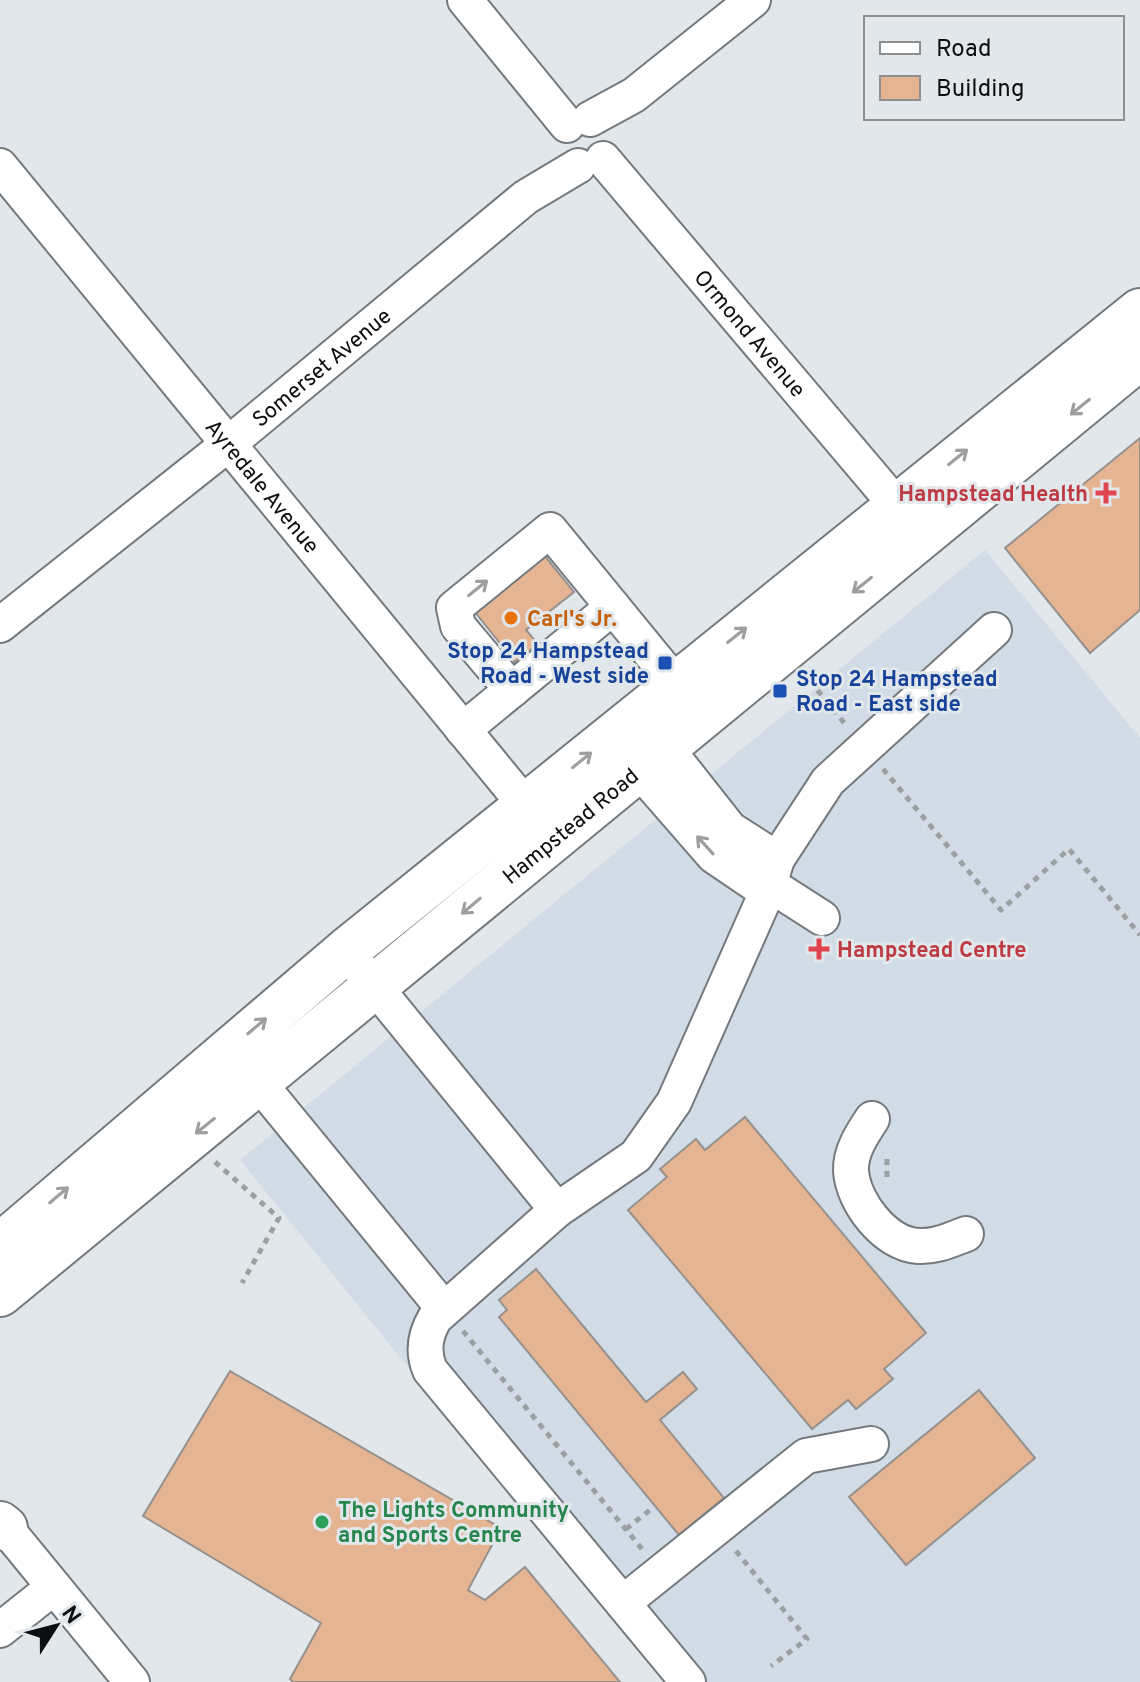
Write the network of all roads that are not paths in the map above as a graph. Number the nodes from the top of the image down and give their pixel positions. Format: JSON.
{"nodes":[{"id":1,"x":465,"y":0,"type":"edge"},
{"id":2,"x":753,"y":0,"type":"edge"},
{"id":3,"x":584,"y":142,"type":"junction"},
{"id":4,"x":0,"y":166,"type":"edge"},
{"id":5,"x":1140,"y":311,"type":"edge"},
{"id":6,"x":1140,"y":357,"type":"edge"},
{"id":7,"x":227,"y":445,"type":"junction"},
{"id":8,"x":910,"y":521,"type":"junction"},
{"id":9,"x":613,"y":607,"type":"junction"},
{"id":10,"x":0,"y":625,"type":"edge"},
{"id":11,"x":994,"y":630,"type":"dead end"},
{"id":12,"x":676,"y":684,"type":"junction"},
{"id":13,"x":512,"y":690,"type":"junction"},
{"id":14,"x":463,"y":730,"type":"junction"},
{"id":15,"x":652,"y":730,"type":"junction"},
{"id":16,"x":539,"y":822,"type":"junction"},
{"id":17,"x":771,"y":879,"type":"junction"},
{"id":18,"x":822,"y":918,"type":"dead end"},
{"id":19,"x":347,"y":950,"type":"junction"},
{"id":20,"x":374,"y":988,"type":"junction"},
{"id":21,"x":259,"y":1083,"type":"junction"},
{"id":22,"x":879,"y":1133,"type":"road end"},
{"id":23,"x":557,"y":1210,"type":"junction"},
{"id":24,"x":966,"y":1234,"type":"dead end"},
{"id":25,"x":5,"y":1276,"type":"edge"},
{"id":26,"x":444,"y":1309,"type":"junction"},
{"id":27,"x":871,"y":1444,"type":"dead end"},
{"id":28,"x":2,"y":1524,"type":"edge"},
{"id":29,"x":54,"y":1587,"type":"junction"},
{"id":30,"x":624,"y":1602,"type":"junction"},
{"id":31,"x":0,"y":1630,"type":"edge"},
{"id":32,"x":132,"y":1682,"type":"edge"},
{"id":33,"x":688,"y":1682,"type":"edge"}],
"edges":[{"from":1,"to":3,"type":"street","name":"Ormond Avenue"},
{"from":2,"to":3,"type":"street","name":"Somerset Avenue"},
{"from":3,"to":7,"type":"street","name":"Somerset Avenue"},
{"from":3,"to":8,"type":"street","name":"Ormond Avenue"},
{"from":4,"to":7,"type":"street","name":"Ayredale Avenue"},
{"from":8,"to":5,"type":"highway","name":"Hampstead Road","one_way":true},
{"from":6,"to":8,"type":"highway","name":"Hampstead Road","one_way":true},
{"from":7,"to":10,"type":"street","name":"Somerset Avenue"},
{"from":7,"to":14,"type":"street","name":"Ayredale Avenue"},
{"from":12,"to":8,"type":"highway","name":"Hampstead Road","one_way":true},
{"from":8,"to":15,"type":"highway","name":"Hampstead Road","one_way":true},
{"from":9,"to":12,"type":"street"},
{"from":9,"to":13,"type":"street"},
{"from":13,"to":9,"type":"street","one_way":true},
{"from":11,"to":17,"type":"street"},
{"from":12,"to":15,"type":"highway","name":"Hampstead Road"},
{"from":13,"to":14,"type":"street"},
{"from":14,"to":16,"type":"street","name":"Ayredale Avenue"},
{"from":15,"to":16,"type":"highway","name":"Hampstead Road"},
{"from":15,"to":17,"type":"street"},
{"from":16,"to":19,"type":"highway","name":"Hampstead Road"},
{"from":16,"to":20,"type":"highway","name":"Hampstead Road","one_way":true},
{"from":17,"to":18,"type":"street"},
{"from":17,"to":23,"type":"street"},
{"from":19,"to":20,"type":"street"},
{"from":25,"to":19,"type":"highway","name":"Hampstead Road","one_way":true},
{"from":20,"to":21,"type":"highway","name":"Hampstead Road"},
{"from":20,"to":23,"type":"street"},
{"from":21,"to":25,"type":"highway","name":"Hampstead Road","one_way":true},
{"from":21,"to":26,"type":"street"},
{"from":22,"to":24,"type":"street"},
{"from":23,"to":26,"type":"street"},
{"from":26,"to":30,"type":"street"},
{"from":27,"to":30,"type":"street"},
{"from":28,"to":29,"type":"street"},
{"from":29,"to":31,"type":"street"},
{"from":29,"to":32,"type":"street"},
{"from":30,"to":33,"type":"street"}]}
